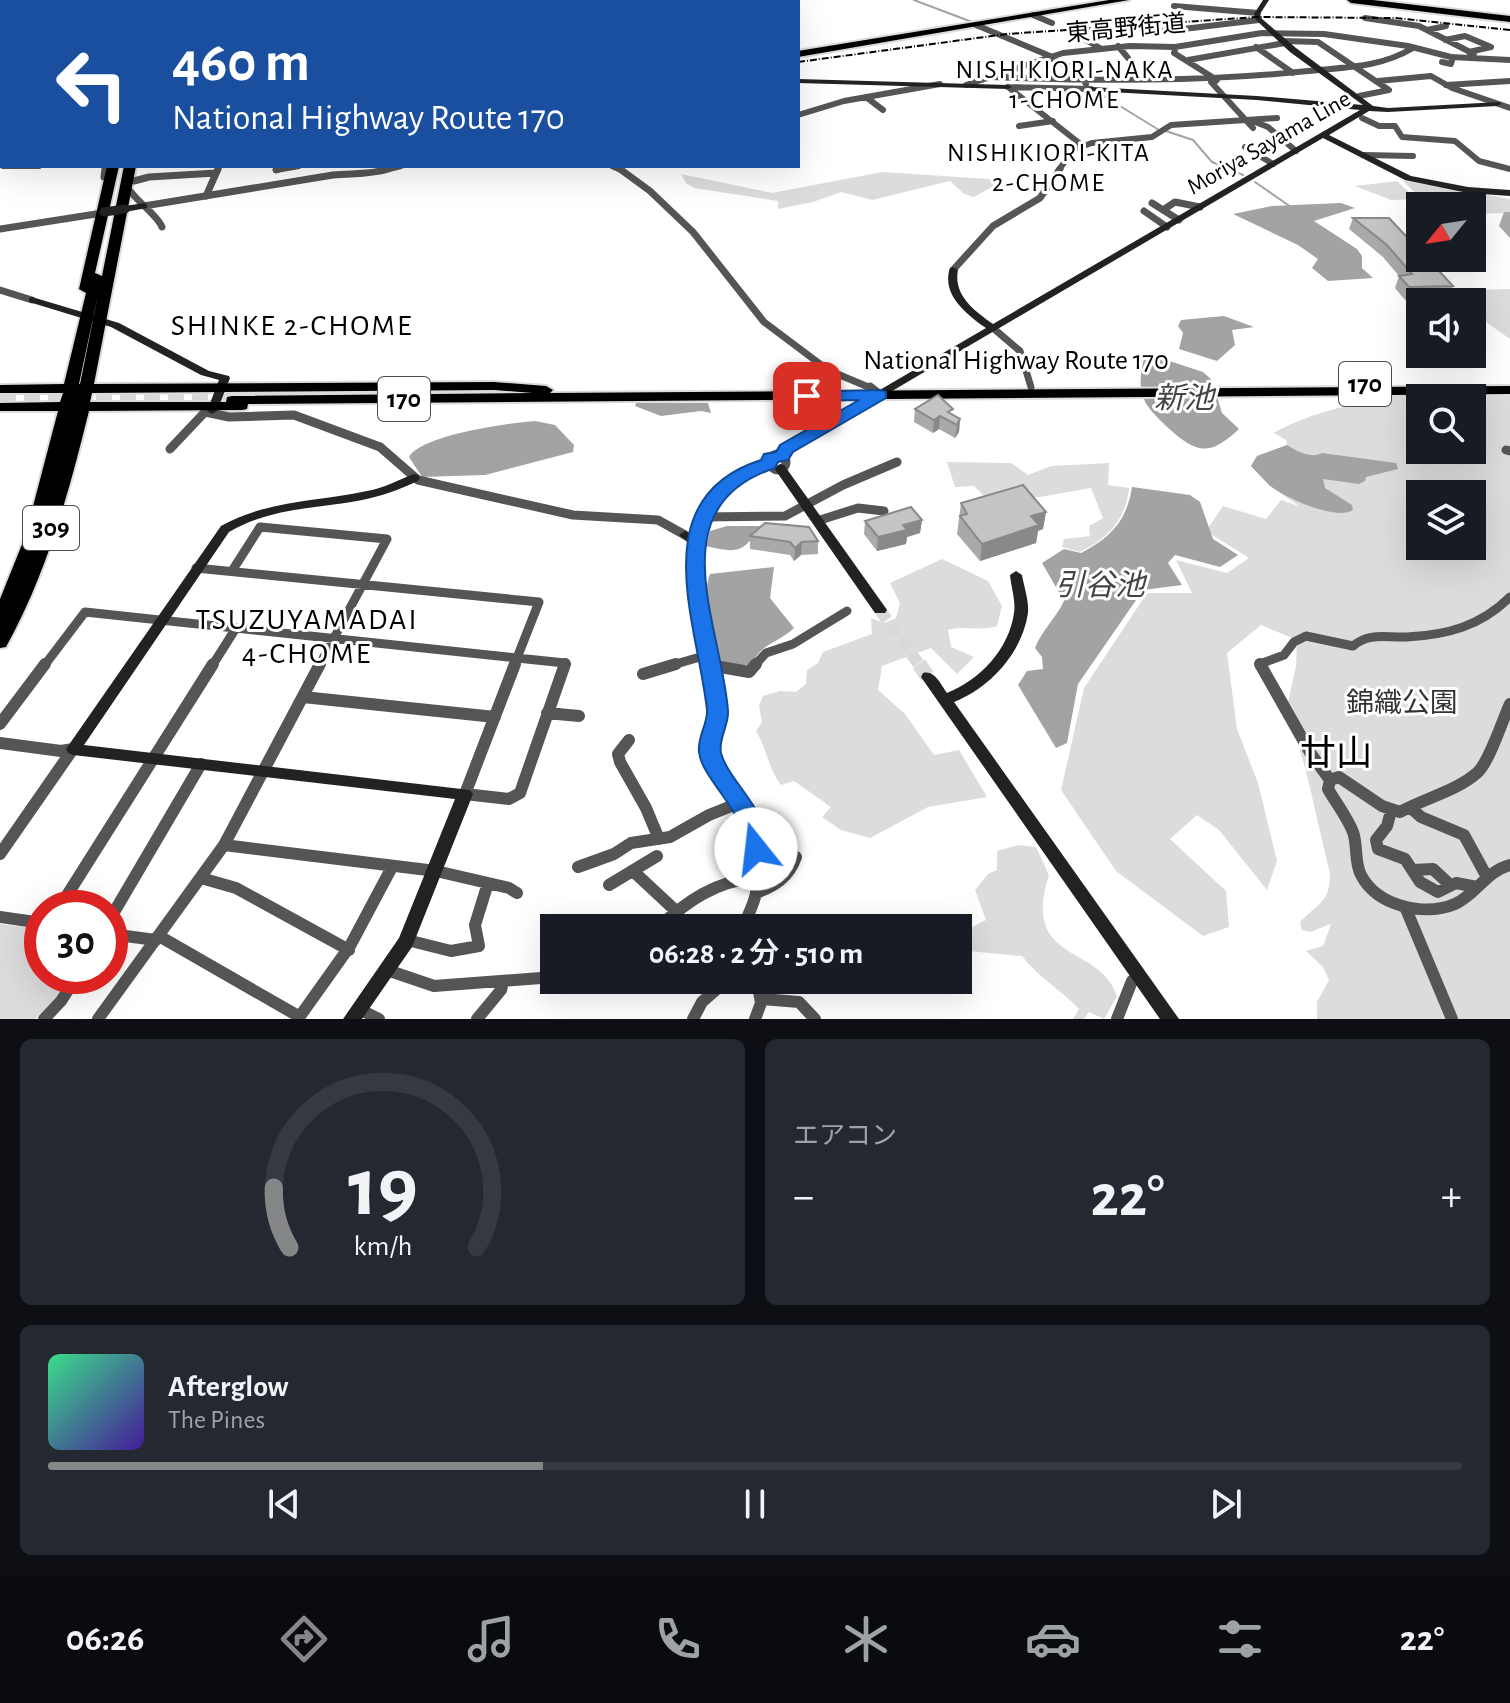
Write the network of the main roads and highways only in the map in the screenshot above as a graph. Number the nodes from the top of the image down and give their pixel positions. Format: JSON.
{"nodes":[{"id":1,"x":1125,"y":0,"type":"edge"},
{"id":2,"x":1351,"y":0,"type":"edge"},
{"id":3,"x":1510,"y":19,"type":"edge"},
{"id":4,"x":800,"y":54,"type":"edge"},
{"id":5,"x":119,"y":168,"type":"edge"},
{"id":6,"x":130,"y":168,"type":"edge"},
{"id":7,"x":137,"y":168,"type":"edge"},
{"id":8,"x":109,"y":170,"type":"edge"},
{"id":9,"x":101,"y":302,"type":"junction"},
{"id":10,"x":91,"y":318,"type":"junction"},
{"id":11,"x":1510,"y":383,"type":"edge"},
{"id":12,"x":0,"y":389,"type":"edge"},
{"id":13,"x":1136,"y":389,"type":"junction"},
{"id":14,"x":1220,"y":389,"type":"junction"},
{"id":15,"x":551,"y":390,"type":"junction"},
{"id":16,"x":882,"y":390,"type":"junction"},
{"id":17,"x":1510,"y":390,"type":"edge"},
{"id":18,"x":74,"y":397,"type":"junction"},
{"id":19,"x":575,"y":397,"type":"junction"},
{"id":20,"x":0,"y":407,"type":"edge"},
{"id":21,"x":0,"y":618,"type":"edge"},
{"id":22,"x":0,"y":642,"type":"edge"}],
"edges":[{"from":1,"to":4,"type":"highway"},
{"from":2,"to":3,"type":"highway"},
{"from":5,"to":10,"type":"highway","number":"309"},
{"from":6,"to":9,"type":"highway","number":"309"},
{"from":7,"to":9,"type":"highway","number":"309"},
{"from":8,"to":10,"type":"highway","number":"309"},
{"from":9,"to":10,"type":"highway","number":"309"},
{"from":10,"to":18,"type":"highway","number":"309"},
{"from":11,"to":14,"type":"highway","name":"National Highway Route 170","number":"170"},
{"from":12,"to":18,"type":"highway"},
{"from":13,"to":14,"type":"highway","name":"National Highway Route 170","number":"170"},
{"from":13,"to":16,"type":"highway","name":"National Highway Route 170","number":"170"},
{"from":13,"to":16,"type":"highway","name":"National Highway Route 170","number":"170"},
{"from":14,"to":17,"type":"highway","name":"National Highway Route 170","number":"170"},
{"from":15,"to":16,"type":"highway","name":"National Highway Route 170","number":"170"},
{"from":15,"to":18,"type":"highway"},
{"from":15,"to":19,"type":"highway","name":"National Highway Route 170","number":"170"},
{"from":16,"to":19,"type":"highway","name":"National Highway Route 170","number":"170"},
{"from":18,"to":19,"type":"highway"},
{"from":18,"to":20,"type":"highway"},
{"from":18,"to":21,"type":"highway","number":"309"},
{"from":18,"to":22,"type":"highway","number":"309"}]}
